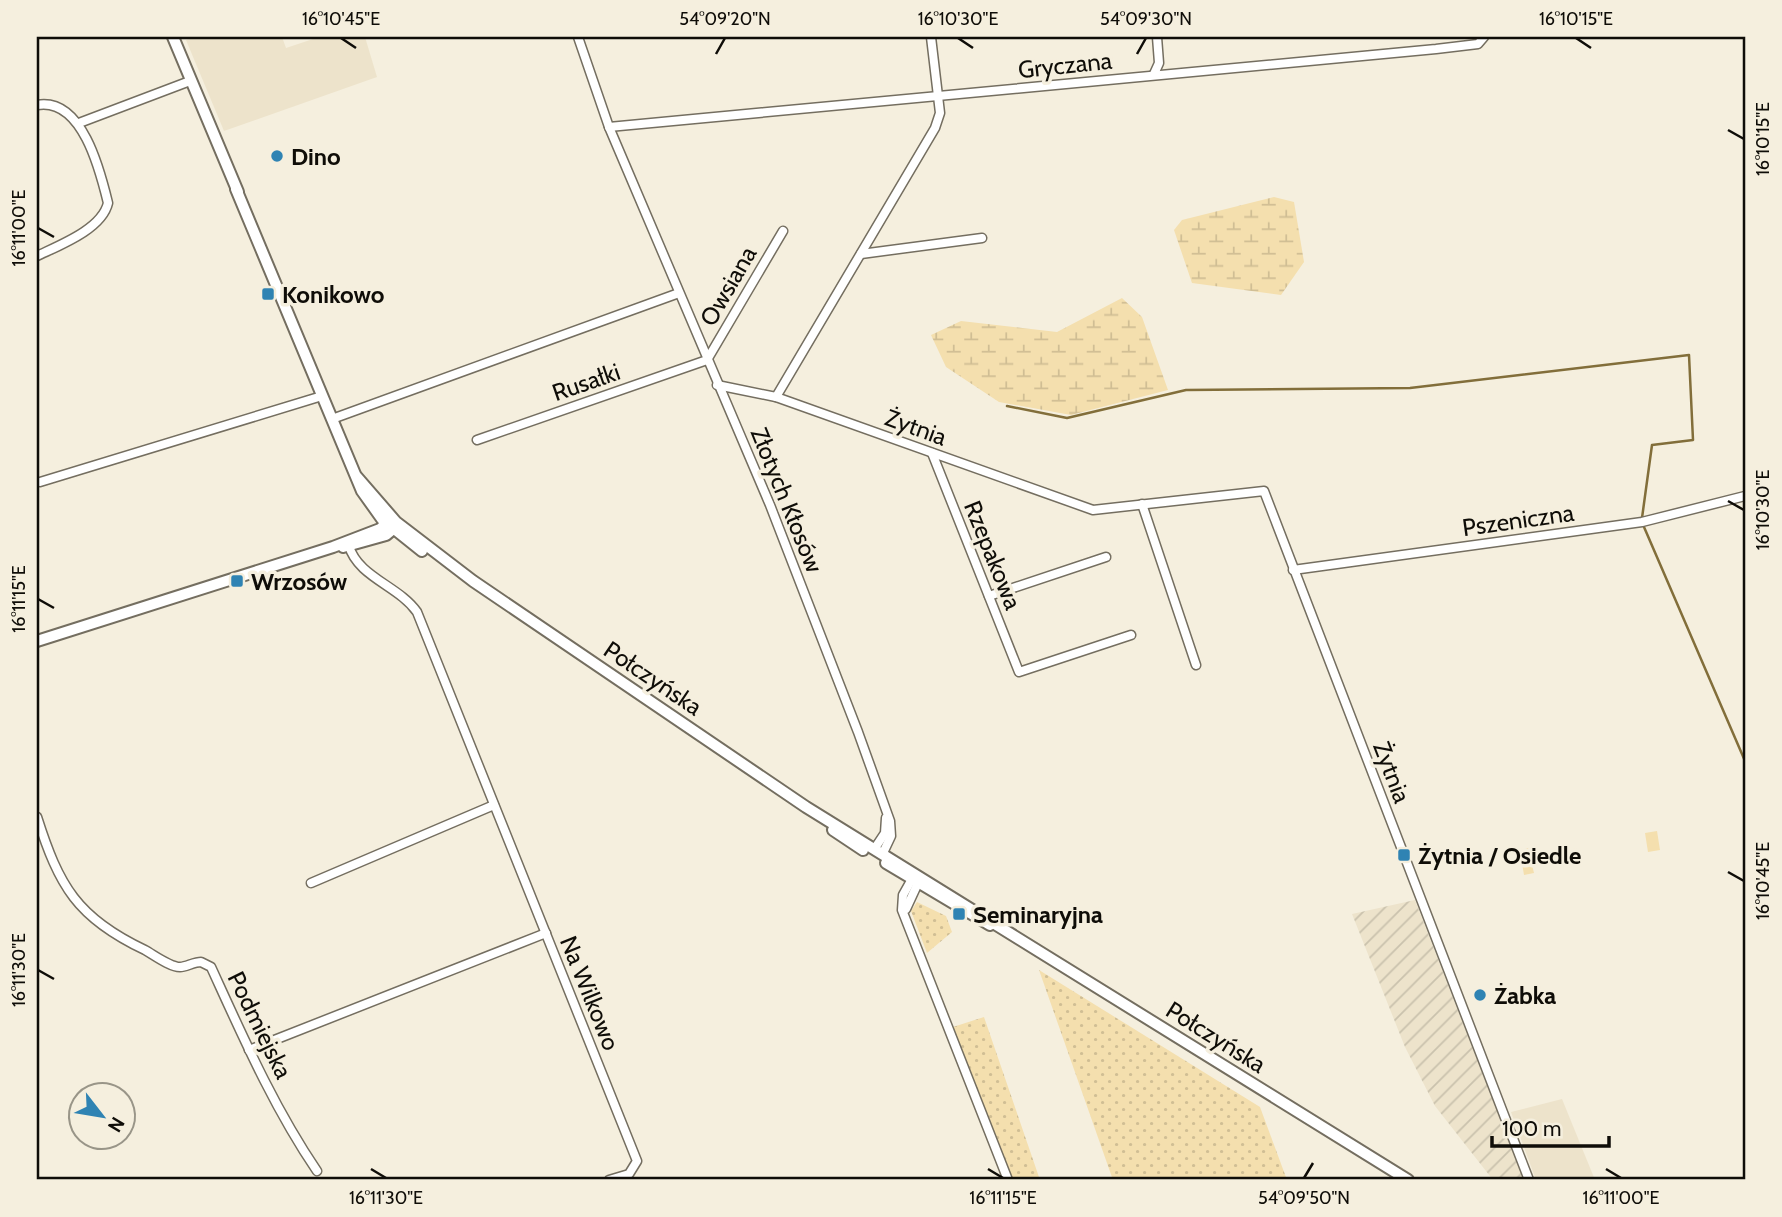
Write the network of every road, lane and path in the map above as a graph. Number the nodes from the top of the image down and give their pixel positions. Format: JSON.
{"nodes":[{"id":1,"x":173,"y":37,"type":"edge"},
{"id":2,"x":578,"y":37,"type":"edge"},
{"id":3,"x":931,"y":37,"type":"edge"},
{"id":4,"x":1157,"y":37,"type":"edge"},
{"id":5,"x":1484,"y":37,"type":"edge"},
{"id":6,"x":1154,"y":74,"type":"junction"},
{"id":7,"x":190,"y":81,"type":"junction"},
{"id":8,"x":939,"y":98,"type":"junction"},
{"id":9,"x":37,"y":105,"type":"edge"},
{"id":10,"x":79,"y":123,"type":"junction"},
{"id":11,"x":609,"y":127,"type":"junction"},
{"id":12,"x":783,"y":231,"type":"dead end"},
{"id":13,"x":982,"y":238,"type":"dead end"},
{"id":14,"x":861,"y":254,"type":"junction"},
{"id":15,"x":37,"y":256,"type":"edge"},
{"id":16,"x":679,"y":293,"type":"junction"},
{"id":17,"x":707,"y":360,"type":"junction"},
{"id":18,"x":718,"y":385,"type":"junction"},
{"id":19,"x":322,"y":396,"type":"junction"},
{"id":20,"x":776,"y":397,"type":"junction"},
{"id":21,"x":332,"y":419,"type":"junction"},
{"id":22,"x":477,"y":440,"type":"dead end"},
{"id":23,"x":932,"y":453,"type":"junction"},
{"id":24,"x":40,"y":482,"type":"dead end"},
{"id":25,"x":1745,"y":496,"type":"edge"},
{"id":26,"x":1142,"y":504,"type":"junction"},
{"id":27,"x":393,"y":524,"type":"junction"},
{"id":28,"x":349,"y":546,"type":"junction"},
{"id":29,"x":333,"y":547,"type":"junction"},
{"id":30,"x":1106,"y":557,"type":"dead end"},
{"id":31,"x":1293,"y":570,"type":"junction"},
{"id":32,"x":989,"y":596,"type":"junction"},
{"id":33,"x":1132,"y":635,"type":"dead end"},
{"id":34,"x":37,"y":641,"type":"edge"},
{"id":35,"x":1196,"y":665,"type":"dead end"},
{"id":36,"x":494,"y":805,"type":"junction"},
{"id":37,"x":37,"y":817,"type":"edge"},
{"id":38,"x":877,"y":852,"type":"junction"},
{"id":39,"x":917,"y":879,"type":"junction"},
{"id":40,"x":311,"y":883,"type":"dead end"},
{"id":41,"x":546,"y":933,"type":"junction"},
{"id":42,"x":249,"y":1051,"type":"junction"},
{"id":43,"x":317,"y":1171,"type":"dead end"},
{"id":44,"x":609,"y":1180,"type":"edge"},
{"id":45,"x":1008,"y":1180,"type":"edge"},
{"id":46,"x":1408,"y":1180,"type":"edge"},
{"id":47,"x":1529,"y":1180,"type":"edge"}],
"edges":[{"from":1,"to":7,"type":"main road","name":"Połczyńska"},
{"from":2,"to":11,"type":"street","name":"Złotych Kłosów"},
{"from":3,"to":8,"type":"street"},
{"from":4,"to":6,"type":"street"},
{"from":5,"to":6,"type":"street","name":"Gryczana"},
{"from":6,"to":8,"type":"street","name":"Gryczana"},
{"from":7,"to":10,"type":"street"},
{"from":7,"to":19,"type":"main road","name":"Połczyńska"},
{"from":8,"to":11,"type":"street","name":"Gryczana"},
{"from":8,"to":14,"type":"street"},
{"from":9,"to":10,"type":"street"},
{"from":10,"to":15,"type":"street"},
{"from":11,"to":16,"type":"street","name":"Złotych Kłosów"},
{"from":12,"to":17,"type":"street","name":"Owsiana"},
{"from":13,"to":14,"type":"street"},
{"from":14,"to":20,"type":"street"},
{"from":16,"to":17,"type":"street","name":"Złotych Kłosów"},
{"from":16,"to":21,"type":"street"},
{"from":17,"to":18,"type":"street","name":"Złotych Kłosów"},
{"from":17,"to":22,"type":"street","name":"Rusałki"},
{"from":18,"to":20,"type":"street","name":"Żytnia"},
{"from":18,"to":38,"type":"street","name":"Złotych Kłosów"},
{"from":19,"to":21,"type":"main road","name":"Połczyńska"},
{"from":19,"to":24,"type":"street"},
{"from":20,"to":23,"type":"street","name":"Żytnia"},
{"from":21,"to":27,"type":"main road","name":"Połczyńska"},
{"from":23,"to":26,"type":"street","name":"Żytnia"},
{"from":23,"to":32,"type":"street","name":"Rzepakowa"},
{"from":25,"to":31,"type":"street","name":"Pszeniczna"},
{"from":26,"to":31,"type":"street","name":"Żytnia"},
{"from":26,"to":35,"type":"street"},
{"from":27,"to":28,"type":"main road"},
{"from":27,"to":29,"type":"main road"},
{"from":27,"to":38,"type":"main road","name":"Połczyńska"},
{"from":28,"to":29,"type":"main road"},
{"from":28,"to":36,"type":"street","name":"Na Wilkowo"},
{"from":29,"to":34,"type":"main road"},
{"from":30,"to":32,"type":"street"},
{"from":31,"to":47,"type":"street","name":"Żytnia"},
{"from":32,"to":33,"type":"street","name":"Rzepakowa"},
{"from":36,"to":40,"type":"street"},
{"from":36,"to":41,"type":"street","name":"Na Wilkowo"},
{"from":37,"to":42,"type":"street","name":"Podmiejska"},
{"from":38,"to":39,"type":"main road","name":"Połczyńska"},
{"from":39,"to":45,"type":"street"},
{"from":39,"to":46,"type":"main road","name":"Połczyńska"},
{"from":41,"to":42,"type":"street"},
{"from":41,"to":44,"type":"street","name":"Na Wilkowo"},
{"from":42,"to":43,"type":"street","name":"Podmiejska"}]}
